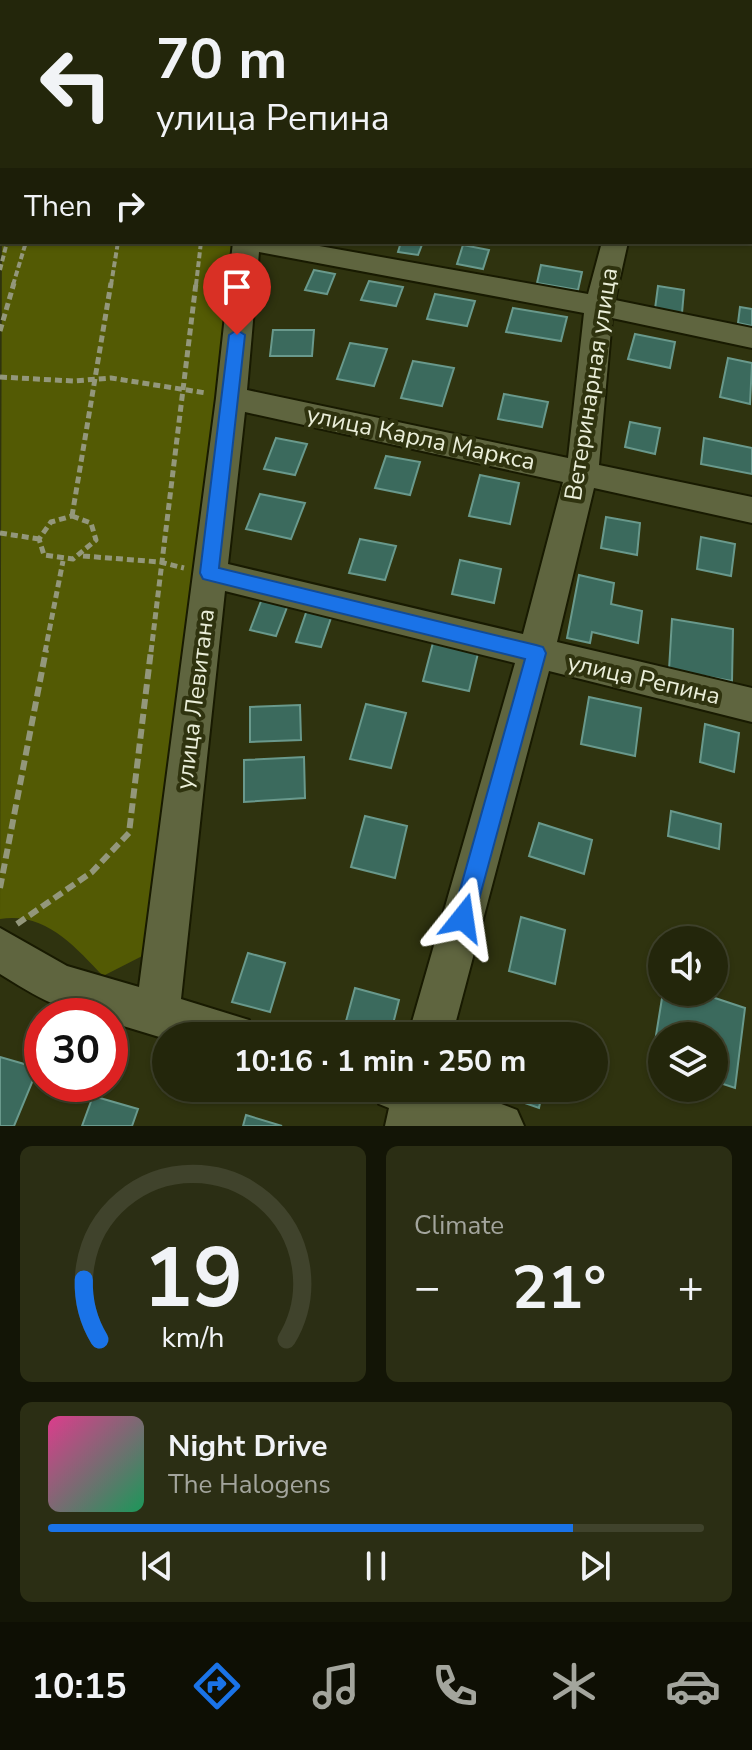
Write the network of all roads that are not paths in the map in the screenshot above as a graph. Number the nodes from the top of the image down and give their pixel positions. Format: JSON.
{"nodes":[{"id":1,"x":248,"y":244,"type":"edge"},
{"id":2,"x":259,"y":244,"type":"edge"},
{"id":3,"x":614,"y":244,"type":"edge"},
{"id":4,"x":599,"y":306,"type":"junction"},
{"id":5,"x":752,"y":338,"type":"edge"},
{"id":6,"x":231,"y":398,"type":"junction"},
{"id":7,"x":582,"y":472,"type":"junction"},
{"id":8,"x":752,"y":510,"type":"edge"},
{"id":9,"x":209,"y":573,"type":"junction"},
{"id":10,"x":536,"y":653,"type":"junction"},
{"id":11,"x":752,"y":705,"type":"edge"},
{"id":12,"x":6,"y":938,"type":"edge"},
{"id":13,"x":158,"y":1012,"type":"junction"},
{"id":14,"x":189,"y":1022,"type":"edge"},
{"id":15,"x":434,"y":1022,"type":"edge"},
{"id":16,"x":418,"y":1102,"type":"edge"},
{"id":17,"x":501,"y":1126,"type":"edge"}],
"edges":[{"from":1,"to":6,"type":"street","name":"улица Левитана"},
{"from":2,"to":4,"type":"street"},
{"from":3,"to":4,"type":"street","name":"Ветеринарная улица"},
{"from":4,"to":5,"type":"street"},
{"from":4,"to":7,"type":"street","name":"Ветеринарная улица"},
{"from":6,"to":7,"type":"street","name":"улица Карла Маркса"},
{"from":6,"to":9,"type":"street","name":"улица Левитана"},
{"from":7,"to":8,"type":"street","name":"улица Карла Маркса"},
{"from":7,"to":10,"type":"street","name":"Ветеринарная улица"},
{"from":9,"to":10,"type":"street","name":"улица Репина"},
{"from":9,"to":13,"type":"street","name":"улица Левитана"},
{"from":10,"to":11,"type":"street","name":"улица Репина"},
{"from":10,"to":15,"type":"street","name":"Ветеринарная улица"},
{"from":12,"to":13,"type":"street"},
{"from":13,"to":14,"type":"street"},
{"from":16,"to":17,"type":"street"}]}
